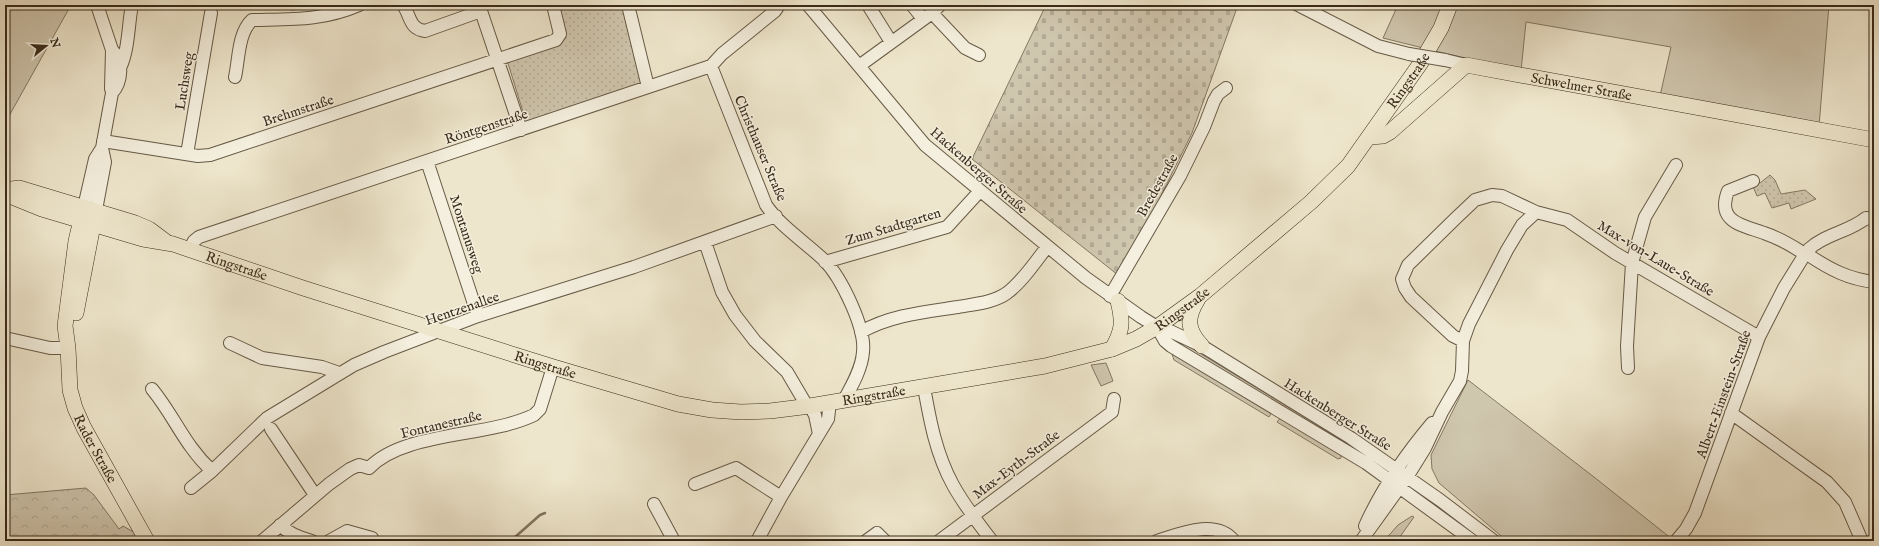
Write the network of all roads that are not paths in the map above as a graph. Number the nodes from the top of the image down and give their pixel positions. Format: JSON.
{"nodes":[{"id":1,"x":97,"y":5,"type":"edge"},
{"id":2,"x":132,"y":5,"type":"edge"},
{"id":3,"x":359,"y":5,"type":"edge"},
{"id":4,"x":403,"y":5,"type":"edge"},
{"id":5,"x":553,"y":5,"type":"edge"},
{"id":6,"x":628,"y":5,"type":"edge"},
{"id":7,"x":778,"y":5,"type":"edge"},
{"id":8,"x":808,"y":5,"type":"edge"},
{"id":9,"x":868,"y":5,"type":"edge"},
{"id":10,"x":912,"y":5,"type":"edge"},
{"id":11,"x":1298,"y":5,"type":"edge"},
{"id":12,"x":1450,"y":5,"type":"edge"},
{"id":13,"x":480,"y":8,"type":"edge"},
{"id":14,"x":932,"y":12,"type":"edge"},
{"id":15,"x":211,"y":13,"type":"dead end"},
{"id":16,"x":128,"y":21,"type":"junction"},
{"id":17,"x":890,"y":42,"type":"junction"},
{"id":18,"x":126,"y":45,"type":"junction"},
{"id":19,"x":110,"y":47,"type":"junction"},
{"id":20,"x":980,"y":55,"type":"dead end"},
{"id":21,"x":498,"y":60,"type":"junction"},
{"id":22,"x":1466,"y":65,"type":"junction"},
{"id":23,"x":711,"y":66,"type":"junction"},
{"id":24,"x":859,"y":66,"type":"junction"},
{"id":25,"x":120,"y":68,"type":"junction"},
{"id":26,"x":235,"y":77,"type":"dead end"},
{"id":27,"x":648,"y":87,"type":"junction"},
{"id":28,"x":1226,"y":88,"type":"dead end"},
{"id":29,"x":112,"y":93,"type":"junction"},
{"id":30,"x":522,"y":130,"type":"junction"},
{"id":31,"x":1370,"y":136,"type":"junction"},
{"id":32,"x":1874,"y":140,"type":"edge"},
{"id":33,"x":103,"y":145,"type":"junction"},
{"id":34,"x":187,"y":154,"type":"junction"},
{"id":35,"x":427,"y":161,"type":"junction"},
{"id":36,"x":1676,"y":165,"type":"dead end"},
{"id":37,"x":1753,"y":181,"type":"dead end"},
{"id":38,"x":5,"y":190,"type":"edge"},
{"id":39,"x":979,"y":192,"type":"junction"},
{"id":40,"x":5,"y":194,"type":"edge"},
{"id":41,"x":1536,"y":212,"type":"junction"},
{"id":42,"x":88,"y":216,"type":"junction"},
{"id":43,"x":776,"y":216,"type":"junction"},
{"id":44,"x":1874,"y":219,"type":"edge"},
{"id":45,"x":705,"y":242,"type":"junction"},
{"id":46,"x":1048,"y":247,"type":"junction"},
{"id":47,"x":189,"y":250,"type":"junction"},
{"id":48,"x":1805,"y":254,"type":"junction"},
{"id":49,"x":825,"y":262,"type":"junction"},
{"id":50,"x":1632,"y":263,"type":"junction"},
{"id":51,"x":1874,"y":282,"type":"edge"},
{"id":52,"x":1200,"y":296,"type":"junction"},
{"id":53,"x":1114,"y":299,"type":"junction"},
{"id":54,"x":478,"y":316,"type":"junction"},
{"id":55,"x":1157,"y":327,"type":"junction"},
{"id":56,"x":440,"y":330,"type":"junction"},
{"id":57,"x":861,"y":332,"type":"junction"},
{"id":58,"x":1759,"y":337,"type":"junction"},
{"id":59,"x":5,"y":338,"type":"edge"},
{"id":60,"x":1463,"y":341,"type":"junction"},
{"id":61,"x":230,"y":343,"type":"dead end"},
{"id":62,"x":1202,"y":346,"type":"junction"},
{"id":63,"x":68,"y":348,"type":"junction"},
{"id":64,"x":1112,"y":349,"type":"junction"},
{"id":65,"x":553,"y":367,"type":"junction"},
{"id":66,"x":1628,"y":368,"type":"dead end"},
{"id":67,"x":339,"y":373,"type":"junction"},
{"id":68,"x":924,"y":387,"type":"junction"},
{"id":69,"x":152,"y":389,"type":"dead end"},
{"id":70,"x":1114,"y":399,"type":"dead end"},
{"id":71,"x":837,"y":401,"type":"junction"},
{"id":72,"x":809,"y":406,"type":"junction"},
{"id":73,"x":1442,"y":412,"type":"junction"},
{"id":74,"x":1731,"y":413,"type":"junction"},
{"id":75,"x":271,"y":429,"type":"dead end"},
{"id":76,"x":819,"y":434,"type":"junction"},
{"id":77,"x":1396,"y":469,"type":"junction"},
{"id":78,"x":212,"y":471,"type":"junction"},
{"id":79,"x":1407,"y":477,"type":"junction"},
{"id":80,"x":695,"y":484,"type":"dead end"},
{"id":81,"x":1395,"y":484,"type":"junction"},
{"id":82,"x":191,"y":488,"type":"dead end"},
{"id":83,"x":315,"y":495,"type":"junction"},
{"id":84,"x":781,"y":497,"type":"junction"},
{"id":85,"x":654,"y":504,"type":"dead end"},
{"id":86,"x":973,"y":515,"type":"junction"},
{"id":87,"x":280,"y":525,"type":"junction"},
{"id":88,"x":372,"y":538,"type":"dead end"},
{"id":89,"x":147,"y":541,"type":"edge"},
{"id":90,"x":262,"y":541,"type":"edge"},
{"id":91,"x":312,"y":541,"type":"edge"},
{"id":92,"x":329,"y":541,"type":"edge"},
{"id":93,"x":674,"y":541,"type":"edge"},
{"id":94,"x":757,"y":541,"type":"edge"},
{"id":95,"x":866,"y":541,"type":"edge"},
{"id":96,"x":885,"y":541,"type":"edge"},
{"id":97,"x":939,"y":541,"type":"edge"},
{"id":98,"x":992,"y":541,"type":"edge"},
{"id":99,"x":1157,"y":541,"type":"edge"},
{"id":100,"x":1234,"y":541,"type":"edge"},
{"id":101,"x":1360,"y":541,"type":"edge"},
{"id":102,"x":1473,"y":541,"type":"edge"},
{"id":103,"x":1494,"y":541,"type":"edge"},
{"id":104,"x":1676,"y":541,"type":"edge"},
{"id":105,"x":1862,"y":541,"type":"edge"}],
"edges":[{"from":1,"to":19,"type":"street"},
{"from":2,"to":16,"type":"street"},
{"from":3,"to":26,"type":"street"},
{"from":4,"to":13,"type":"street"},
{"from":5,"to":21,"type":"street","name":"Brehmstraße"},
{"from":6,"to":27,"type":"street"},
{"from":7,"to":23,"type":"street","name":"Röntgenstraße"},
{"from":8,"to":24,"type":"street","name":"Hackenberger Straße"},
{"from":9,"to":17,"type":"street"},
{"from":10,"to":14,"type":"street"},
{"from":11,"to":22,"type":"street","name":"Schwelmer Straße","bridge":true},
{"from":12,"to":31,"type":"main road","name":"Ringstraße"},
{"from":13,"to":21,"type":"street"},
{"from":14,"to":17,"type":"street"},
{"from":14,"to":20,"type":"street"},
{"from":15,"to":34,"type":"street","name":"Luchsweg"},
{"from":16,"to":18,"type":"street","name":"Rader Straße"},
{"from":16,"to":19,"type":"street"},
{"from":17,"to":24,"type":"street"},
{"from":18,"to":19,"type":"street"},
{"from":18,"to":25,"type":"street","name":"Rader Straße"},
{"from":19,"to":25,"type":"street"},
{"from":19,"to":29,"type":"street","name":"Rader Straße"},
{"from":21,"to":30,"type":"street"},
{"from":21,"to":34,"type":"street","name":"Brehmstraße"},
{"from":22,"to":31,"type":"main road"},
{"from":22,"to":32,"type":"main road","name":"Schwelmer Straße"},
{"from":23,"to":27,"type":"street","name":"Röntgenstraße"},
{"from":23,"to":43,"type":"street","name":"Christhauser Straße"},
{"from":24,"to":39,"type":"street","name":"Hackenberger Straße"},
{"from":25,"to":29,"type":"street","name":"Rader Straße"},
{"from":27,"to":30,"type":"street","name":"Röntgenstraße"},
{"from":28,"to":53,"type":"street","name":"Bredestraße"},
{"from":29,"to":33,"type":"street","name":"Rader Straße"},
{"from":30,"to":35,"type":"street","name":"Röntgenstraße"},
{"from":31,"to":52,"type":"main road","name":"Ringstraße"},
{"from":33,"to":34,"type":"street","name":"Brehmstraße"},
{"from":33,"to":42,"type":"street","name":"Rader Straße"},
{"from":35,"to":47,"type":"street","name":"Röntgenstraße"},
{"from":35,"to":54,"type":"street","name":"Montanusweg"},
{"from":36,"to":50,"type":"street"},
{"from":37,"to":48,"type":"street"},
{"from":38,"to":42,"type":"main road","name":"Ringstraße"},
{"from":39,"to":46,"type":"street","name":"Hackenberger Straße"},
{"from":39,"to":49,"type":"street","name":"Zum Stadtgarten"},
{"from":40,"to":42,"type":"main road","name":"Ringstraße"},
{"from":41,"to":50,"type":"street","name":"Max-von-Laue-Straße"},
{"from":41,"to":60,"type":"street"},
{"from":41,"to":60,"type":"street","name":"Max-von-Laue-Straße"},
{"from":42,"to":47,"type":"main road","name":"Ringstraße"},
{"from":42,"to":63,"type":"main road","name":"Rader Straße"},
{"from":43,"to":45,"type":"street","name":"Hentzenallee"},
{"from":43,"to":49,"type":"street","name":"Christhauser Straße"},
{"from":44,"to":48,"type":"street"},
{"from":45,"to":54,"type":"street","name":"Hentzenallee"},
{"from":45,"to":72,"type":"street"},
{"from":46,"to":53,"type":"street","name":"Hackenberger Straße"},
{"from":46,"to":57,"type":"street"},
{"from":47,"to":56,"type":"main road","name":"Ringstraße"},
{"from":48,"to":51,"type":"street"},
{"from":48,"to":58,"type":"street","name":"Albert-Einstein-Straße"},
{"from":49,"to":57,"type":"street","name":"Christhauser Straße"},
{"from":50,"to":58,"type":"street","name":"Max-von-Laue-Straße"},
{"from":50,"to":66,"type":"street"},
{"from":52,"to":55,"type":"main road","name":"Ringstraße"},
{"from":52,"to":62,"type":"main road"},
{"from":53,"to":55,"type":"street","name":"Hackenberger Straße"},
{"from":53,"to":64,"type":"main road"},
{"from":54,"to":56,"type":"street","name":"Hentzenallee"},
{"from":55,"to":62,"type":"street","name":"Hackenberger Straße"},
{"from":55,"to":64,"type":"main road","name":"Ringstraße"},
{"from":55,"to":81,"type":"street","name":"Hackenberger Straße"},
{"from":56,"to":65,"type":"main road","name":"Ringstraße"},
{"from":56,"to":67,"type":"street","name":"Hentzenallee"},
{"from":57,"to":71,"type":"street","name":"Christhauser Straße"},
{"from":58,"to":74,"type":"street","name":"Albert-Einstein-Straße"},
{"from":59,"to":63,"type":"street"},
{"from":60,"to":73,"type":"street"},
{"from":61,"to":67,"type":"street"},
{"from":62,"to":77,"type":"street","name":"Hackenberger Straße"},
{"from":63,"to":89,"type":"main road","name":"Rader Straße"},
{"from":64,"to":68,"type":"main road","name":"Ringstraße"},
{"from":65,"to":72,"type":"main road","name":"Ringstraße"},
{"from":65,"to":83,"type":"street","name":"Fontanestraße"},
{"from":67,"to":78,"type":"street","name":"Hentzenallee"},
{"from":68,"to":71,"type":"main road","name":"Ringstraße"},
{"from":68,"to":86,"type":"street"},
{"from":69,"to":78,"type":"street"},
{"from":70,"to":86,"type":"street","name":"Max-Eyth-Straße"},
{"from":71,"to":72,"type":"main road","name":"Ringstraße"},
{"from":71,"to":76,"type":"street","name":"Christhauser Straße"},
{"from":72,"to":76,"type":"street"},
{"from":73,"to":77,"type":"street"},
{"from":73,"to":79,"type":"street"},
{"from":74,"to":104,"type":"street","name":"Albert-Einstein-Straße"},
{"from":74,"to":105,"type":"street"},
{"from":75,"to":83,"type":"street"},
{"from":76,"to":84,"type":"street","name":"Christhauser Straße"},
{"from":77,"to":79,"type":"street","name":"Hackenberger Straße"},
{"from":77,"to":81,"type":"street"},
{"from":78,"to":82,"type":"street","name":"Hentzenallee"},
{"from":79,"to":81,"type":"street"},
{"from":79,"to":103,"type":"street","name":"Hackenberger Straße"},
{"from":80,"to":84,"type":"street"},
{"from":81,"to":101,"type":"street"},
{"from":81,"to":102,"type":"street","name":"Hackenberger Straße"},
{"from":83,"to":87,"type":"street","name":"Fontanestraße"},
{"from":84,"to":94,"type":"street","name":"Christhauser Straße"},
{"from":85,"to":93,"type":"street"},
{"from":86,"to":97,"type":"street","name":"Max-Eyth-Straße"},
{"from":86,"to":98,"type":"street"},
{"from":87,"to":90,"type":"street","name":"Fontanestraße"},
{"from":87,"to":91,"type":"street"},
{"from":88,"to":92,"type":"street"},
{"from":95,"to":96,"type":"street"},
{"from":99,"to":100,"type":"street"}]}
